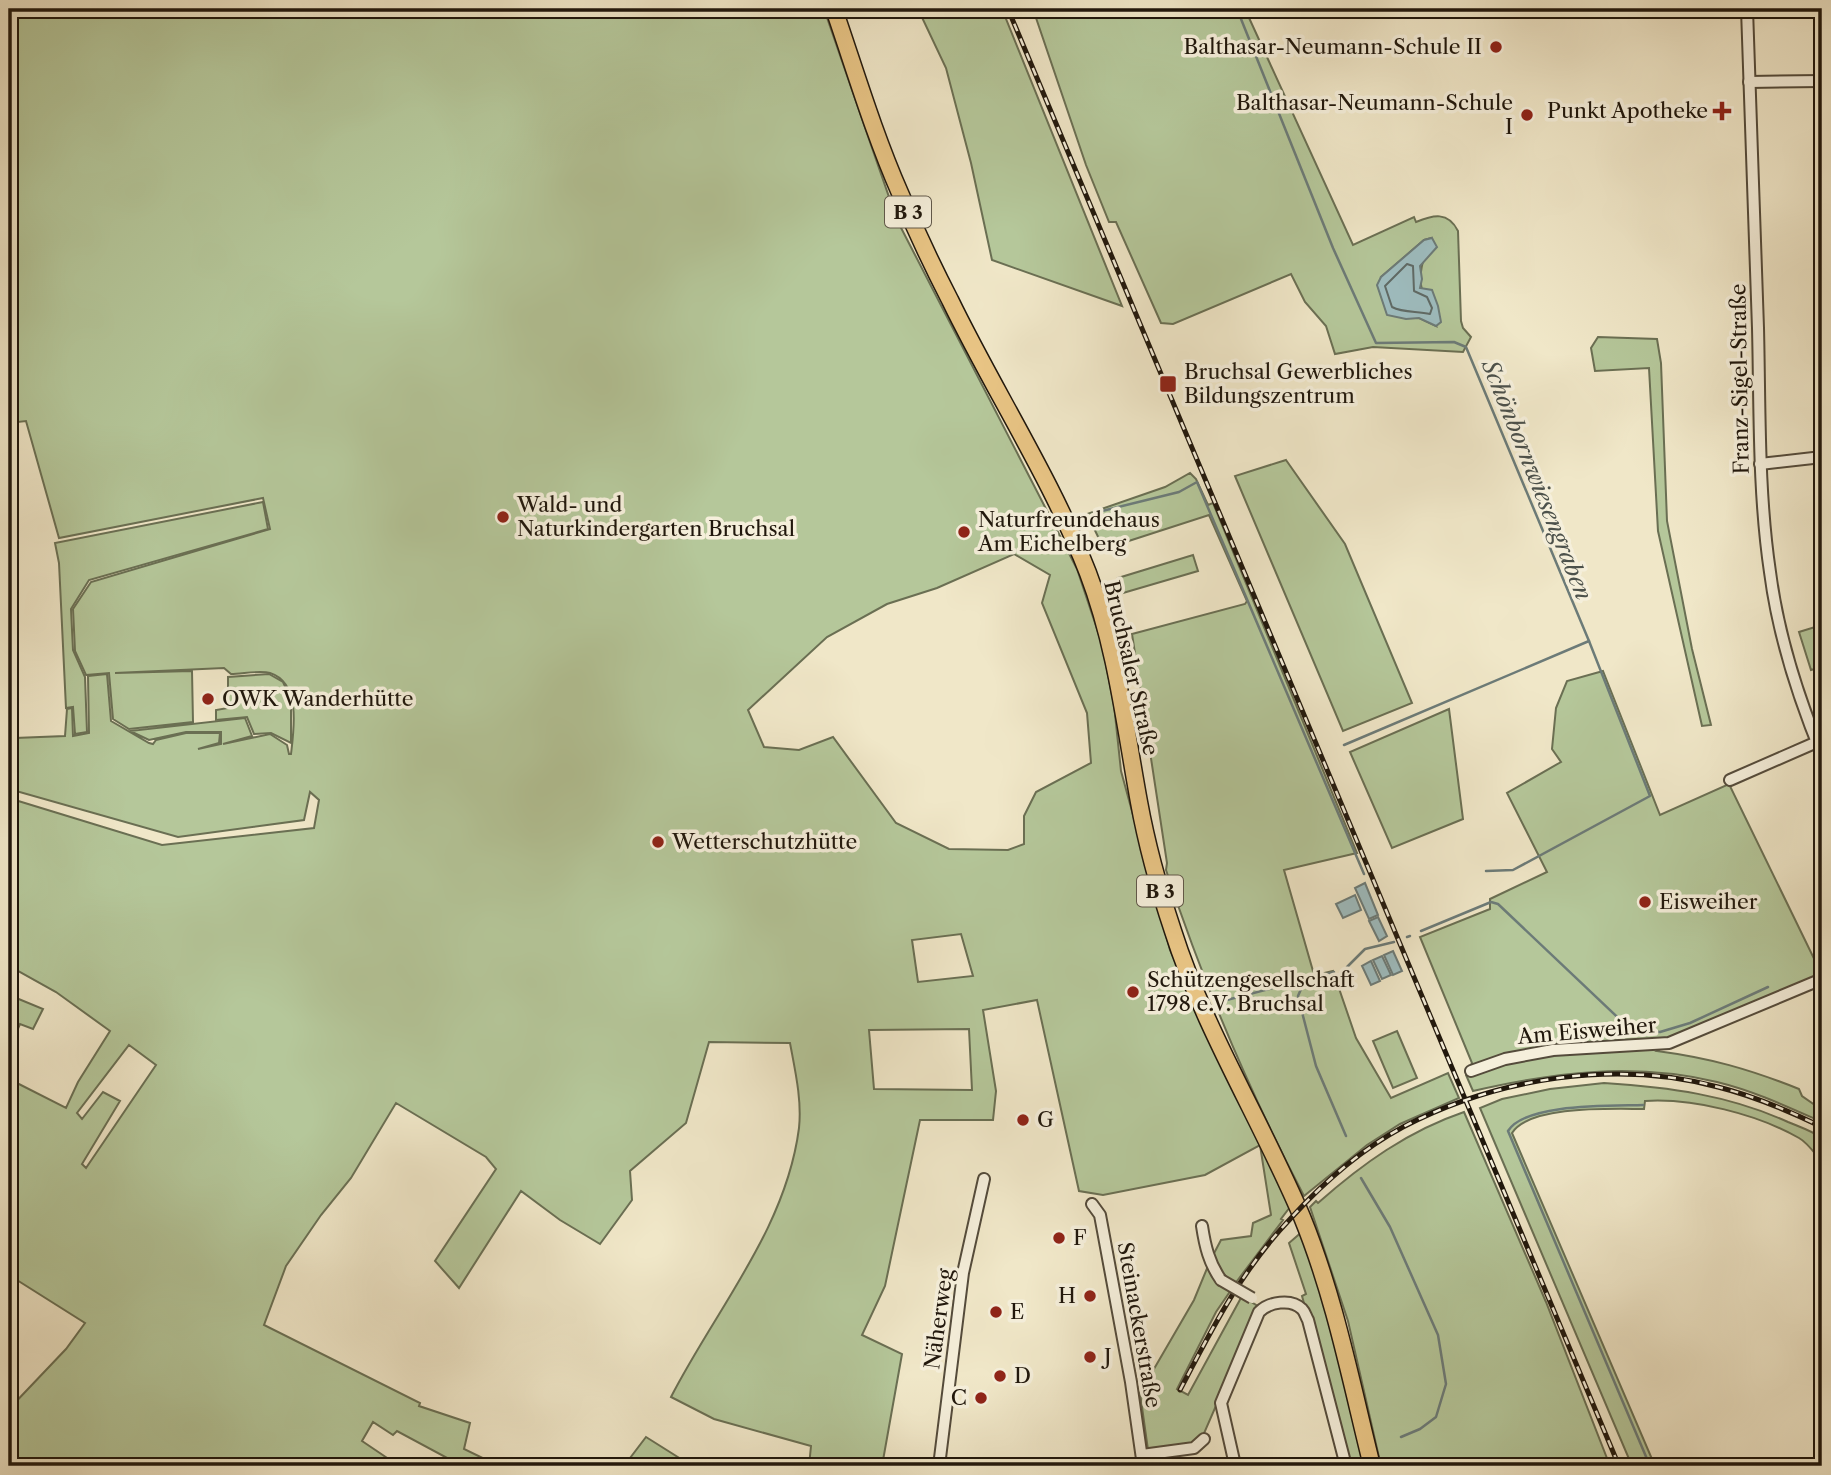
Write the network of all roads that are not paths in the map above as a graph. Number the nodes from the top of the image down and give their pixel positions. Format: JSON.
{"nodes":[{"id":1,"x":834,"y":9,"type":"edge"},
{"id":2,"x":1747,"y":9,"type":"edge"},
{"id":3,"x":1822,"y":80,"type":"edge"},
{"id":4,"x":1749,"y":82,"type":"junction"},
{"id":5,"x":1822,"y":457,"type":"edge"},
{"id":6,"x":1760,"y":464,"type":"junction"},
{"id":7,"x":1817,"y":742,"type":"junction"},
{"id":8,"x":1822,"y":755,"type":"edge"},
{"id":9,"x":1730,"y":780,"type":"dead end"},
{"id":10,"x":1822,"y":979,"type":"edge"},
{"id":11,"x":1471,"y":1071,"type":"dead end"},
{"id":12,"x":984,"y":1179,"type":"dead end"},
{"id":13,"x":1092,"y":1204,"type":"dead end"},
{"id":14,"x":1202,"y":1226,"type":"dead end"},
{"id":15,"x":1266,"y":1306,"type":"junction"},
{"id":16,"x":1204,"y":1439,"type":"dead end"},
{"id":17,"x":1143,"y":1460,"type":"edge"},
{"id":18,"x":1234,"y":1465,"type":"edge"},
{"id":19,"x":939,"y":1466,"type":"edge"},
{"id":20,"x":1346,"y":1466,"type":"edge"},
{"id":21,"x":1372,"y":1466,"type":"edge"}],
"edges":[{"from":1,"to":21,"type":"main road","name":"Bruchsaler Straße","number":"B 3"},
{"from":2,"to":4,"type":"street","name":"Franz-Sigel-Straße"},
{"from":3,"to":4,"type":"street"},
{"from":4,"to":6,"type":"street","name":"Franz-Sigel-Straße"},
{"from":5,"to":6,"type":"street"},
{"from":6,"to":7,"type":"street","name":"Franz-Sigel-Straße"},
{"from":7,"to":8,"type":"street","name":"Franz-Sigel-Straße"},
{"from":7,"to":9,"type":"street"},
{"from":10,"to":11,"type":"street","name":"Am Eisweiher"},
{"from":12,"to":19,"type":"street","name":"Näherweg"},
{"from":13,"to":17,"type":"street","name":"Steinackerstraße"},
{"from":14,"to":15,"type":"street","bridge":true},
{"from":15,"to":18,"type":"street"},
{"from":15,"to":20,"type":"street"},
{"from":16,"to":17,"type":"street","name":"Steinackerstraße"}]}
